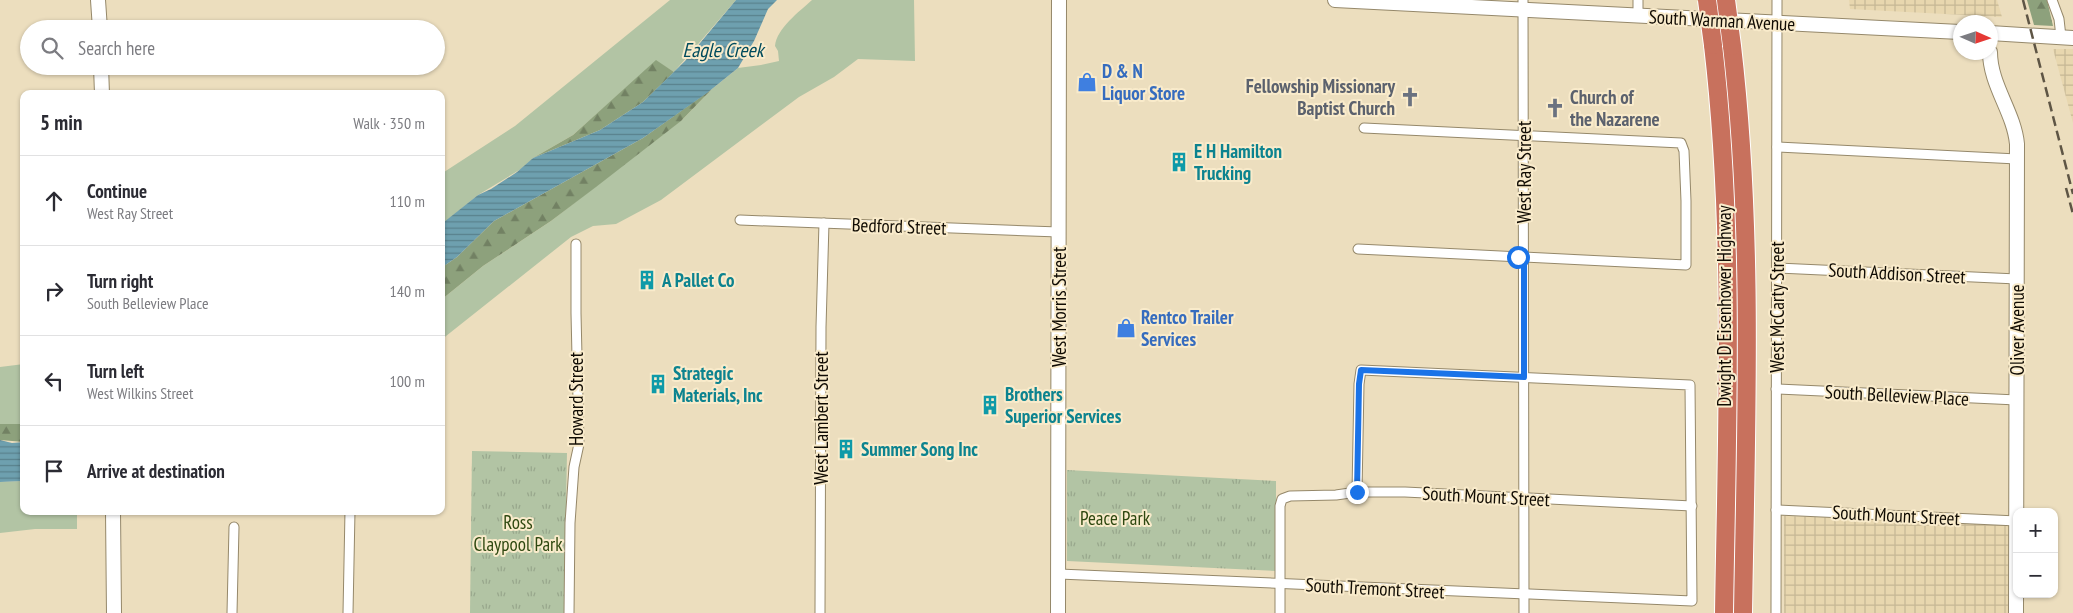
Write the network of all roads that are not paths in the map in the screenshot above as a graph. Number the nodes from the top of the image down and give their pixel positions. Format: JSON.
{"nodes":[{"id":1,"x":98,"y":0,"type":"edge"},
{"id":2,"x":1059,"y":0,"type":"edge"},
{"id":3,"x":1334,"y":0,"type":"edge"},
{"id":4,"x":1638,"y":0,"type":"edge"},
{"id":5,"x":1707,"y":0,"type":"edge"},
{"id":6,"x":1726,"y":0,"type":"edge"},
{"id":7,"x":1777,"y":0,"type":"edge"},
{"id":8,"x":2052,"y":0,"type":"edge"},
{"id":9,"x":1410,"y":2,"type":"edge"},
{"id":10,"x":1524,"y":5,"type":"edge"},
{"id":11,"x":1638,"y":16,"type":"junction"},
{"id":12,"x":99,"y":20,"type":"edge"},
{"id":13,"x":1777,"y":23,"type":"junction"},
{"id":14,"x":1953,"y":32,"type":"edge"},
{"id":15,"x":1998,"y":33,"type":"edge"},
{"id":16,"x":2067,"y":38,"type":"edge"},
{"id":17,"x":1991,"y":60,"type":"edge"},
{"id":18,"x":101,"y":75,"type":"edge"},
{"id":19,"x":102,"y":90,"type":"edge"},
{"id":20,"x":1364,"y":128,"type":"dead end"},
{"id":21,"x":1524,"y":135,"type":"junction"},
{"id":22,"x":1776,"y":147,"type":"junction"},
{"id":23,"x":2017,"y":159,"type":"junction"},
{"id":24,"x":740,"y":220,"type":"dead end"},
{"id":25,"x":824,"y":223,"type":"junction"},
{"id":26,"x":1059,"y":232,"type":"junction"},
{"id":27,"x":576,"y":244,"type":"dead end"},
{"id":28,"x":1358,"y":250,"type":"dead end"},
{"id":29,"x":1524,"y":257,"type":"junction"},
{"id":30,"x":1776,"y":268,"type":"junction"},
{"id":31,"x":2017,"y":279,"type":"junction"},
{"id":32,"x":1524,"y":377,"type":"junction"},
{"id":33,"x":1776,"y":389,"type":"junction"},
{"id":34,"x":2017,"y":400,"type":"junction"},
{"id":35,"x":1357,"y":492,"type":"junction"},
{"id":36,"x":1524,"y":497,"type":"junction"},
{"id":37,"x":1692,"y":506,"type":"junction"},
{"id":38,"x":2016,"y":508,"type":"edge"},
{"id":39,"x":1776,"y":510,"type":"junction"},
{"id":40,"x":113,"y":515,"type":"edge"},
{"id":41,"x":350,"y":515,"type":"edge"},
{"id":42,"x":2013,"y":520,"type":"edge"},
{"id":43,"x":234,"y":527,"type":"dead end"},
{"id":44,"x":2016,"y":553,"type":"edge"},
{"id":45,"x":1058,"y":574,"type":"junction"},
{"id":46,"x":1280,"y":583,"type":"junction"},
{"id":47,"x":1524,"y":594,"type":"junction"},
{"id":48,"x":114,"y":613,"type":"edge"},
{"id":49,"x":232,"y":613,"type":"edge"},
{"id":50,"x":348,"y":613,"type":"edge"},
{"id":51,"x":569,"y":613,"type":"edge"},
{"id":52,"x":820,"y":613,"type":"edge"},
{"id":53,"x":1058,"y":613,"type":"edge"},
{"id":54,"x":1280,"y":613,"type":"edge"},
{"id":55,"x":1524,"y":613,"type":"edge"},
{"id":56,"x":1724,"y":613,"type":"edge"},
{"id":57,"x":1743,"y":613,"type":"edge"},
{"id":58,"x":1776,"y":613,"type":"edge"},
{"id":59,"x":2016,"y":613,"type":"edge"}],
"edges":[{"from":1,"to":12,"type":"main road"},
{"from":2,"to":26,"type":"main road","name":"West Morris Street"},
{"from":3,"to":9,"type":"main road","name":"South Warman Avenue"},
{"from":4,"to":11,"type":"street"},
{"from":5,"to":56,"type":"highway","name":"Dwight D Eisenhower Highway","bridge":true},
{"from":6,"to":57,"type":"highway","name":"Dwight D Eisenhower Highway","bridge":true},
{"from":7,"to":13,"type":"street","name":"West McCarty Street"},
{"from":8,"to":16,"type":"street"},
{"from":9,"to":10,"type":"main road","name":"South Warman Avenue"},
{"from":10,"to":11,"type":"main road","name":"South Warman Avenue"},
{"from":10,"to":21,"type":"street","name":"West Ray Street"},
{"from":11,"to":13,"type":"main road","name":"South Warman Avenue"},
{"from":13,"to":14,"type":"main road","name":"South Warman Avenue"},
{"from":13,"to":22,"type":"street","name":"West McCarty Street"},
{"from":15,"to":16,"type":"main road"},
{"from":17,"to":23,"type":"main road","name":"Oliver Avenue"},
{"from":18,"to":19,"type":"main road"},
{"from":20,"to":21,"type":"street"},
{"from":21,"to":29,"type":"street","name":"West Ray Street"},
{"from":21,"to":29,"type":"street"},
{"from":22,"to":23,"type":"street"},
{"from":22,"to":30,"type":"street","name":"West McCarty Street"},
{"from":23,"to":31,"type":"main road","name":"Oliver Avenue"},
{"from":24,"to":25,"type":"street","name":"Bedford Street"},
{"from":25,"to":26,"type":"street","name":"Bedford Street"},
{"from":25,"to":52,"type":"street","name":"West Lambert Street"},
{"from":26,"to":45,"type":"main road","name":"West Morris Street"},
{"from":27,"to":51,"type":"street","name":"Howard Street"},
{"from":28,"to":29,"type":"street"},
{"from":29,"to":32,"type":"street","name":"West Ray Street"},
{"from":30,"to":31,"type":"street","name":"South Addison Street"},
{"from":30,"to":33,"type":"street","name":"West McCarty Street"},
{"from":31,"to":34,"type":"main road","name":"Oliver Avenue"},
{"from":32,"to":35,"type":"street"},
{"from":32,"to":36,"type":"street","name":"West Ray Street"},
{"from":32,"to":37,"type":"street"},
{"from":33,"to":34,"type":"street","name":"South Belleview Place"},
{"from":33,"to":39,"type":"street","name":"West McCarty Street"},
{"from":34,"to":38,"type":"main road","name":"Oliver Avenue"},
{"from":35,"to":36,"type":"street","name":"South Mount Street"},
{"from":35,"to":46,"type":"street","name":"South Mount Street"},
{"from":36,"to":37,"type":"street","name":"South Mount Street"},
{"from":36,"to":47,"type":"street","name":"West Ray Street"},
{"from":37,"to":47,"type":"street","name":"South Tremont Street"},
{"from":39,"to":42,"type":"street","name":"South Mount Street"},
{"from":39,"to":58,"type":"street","name":"West McCarty Street"},
{"from":40,"to":48,"type":"main road"},
{"from":41,"to":50,"type":"street"},
{"from":43,"to":49,"type":"street"},
{"from":44,"to":59,"type":"main road","name":"Oliver Avenue"},
{"from":45,"to":46,"type":"street","name":"South Tremont Street"},
{"from":45,"to":53,"type":"main road","name":"West Morris Street"},
{"from":46,"to":47,"type":"street","name":"South Tremont Street"},
{"from":46,"to":54,"type":"street"},
{"from":47,"to":55,"type":"street","name":"West Ray Street"}]}
